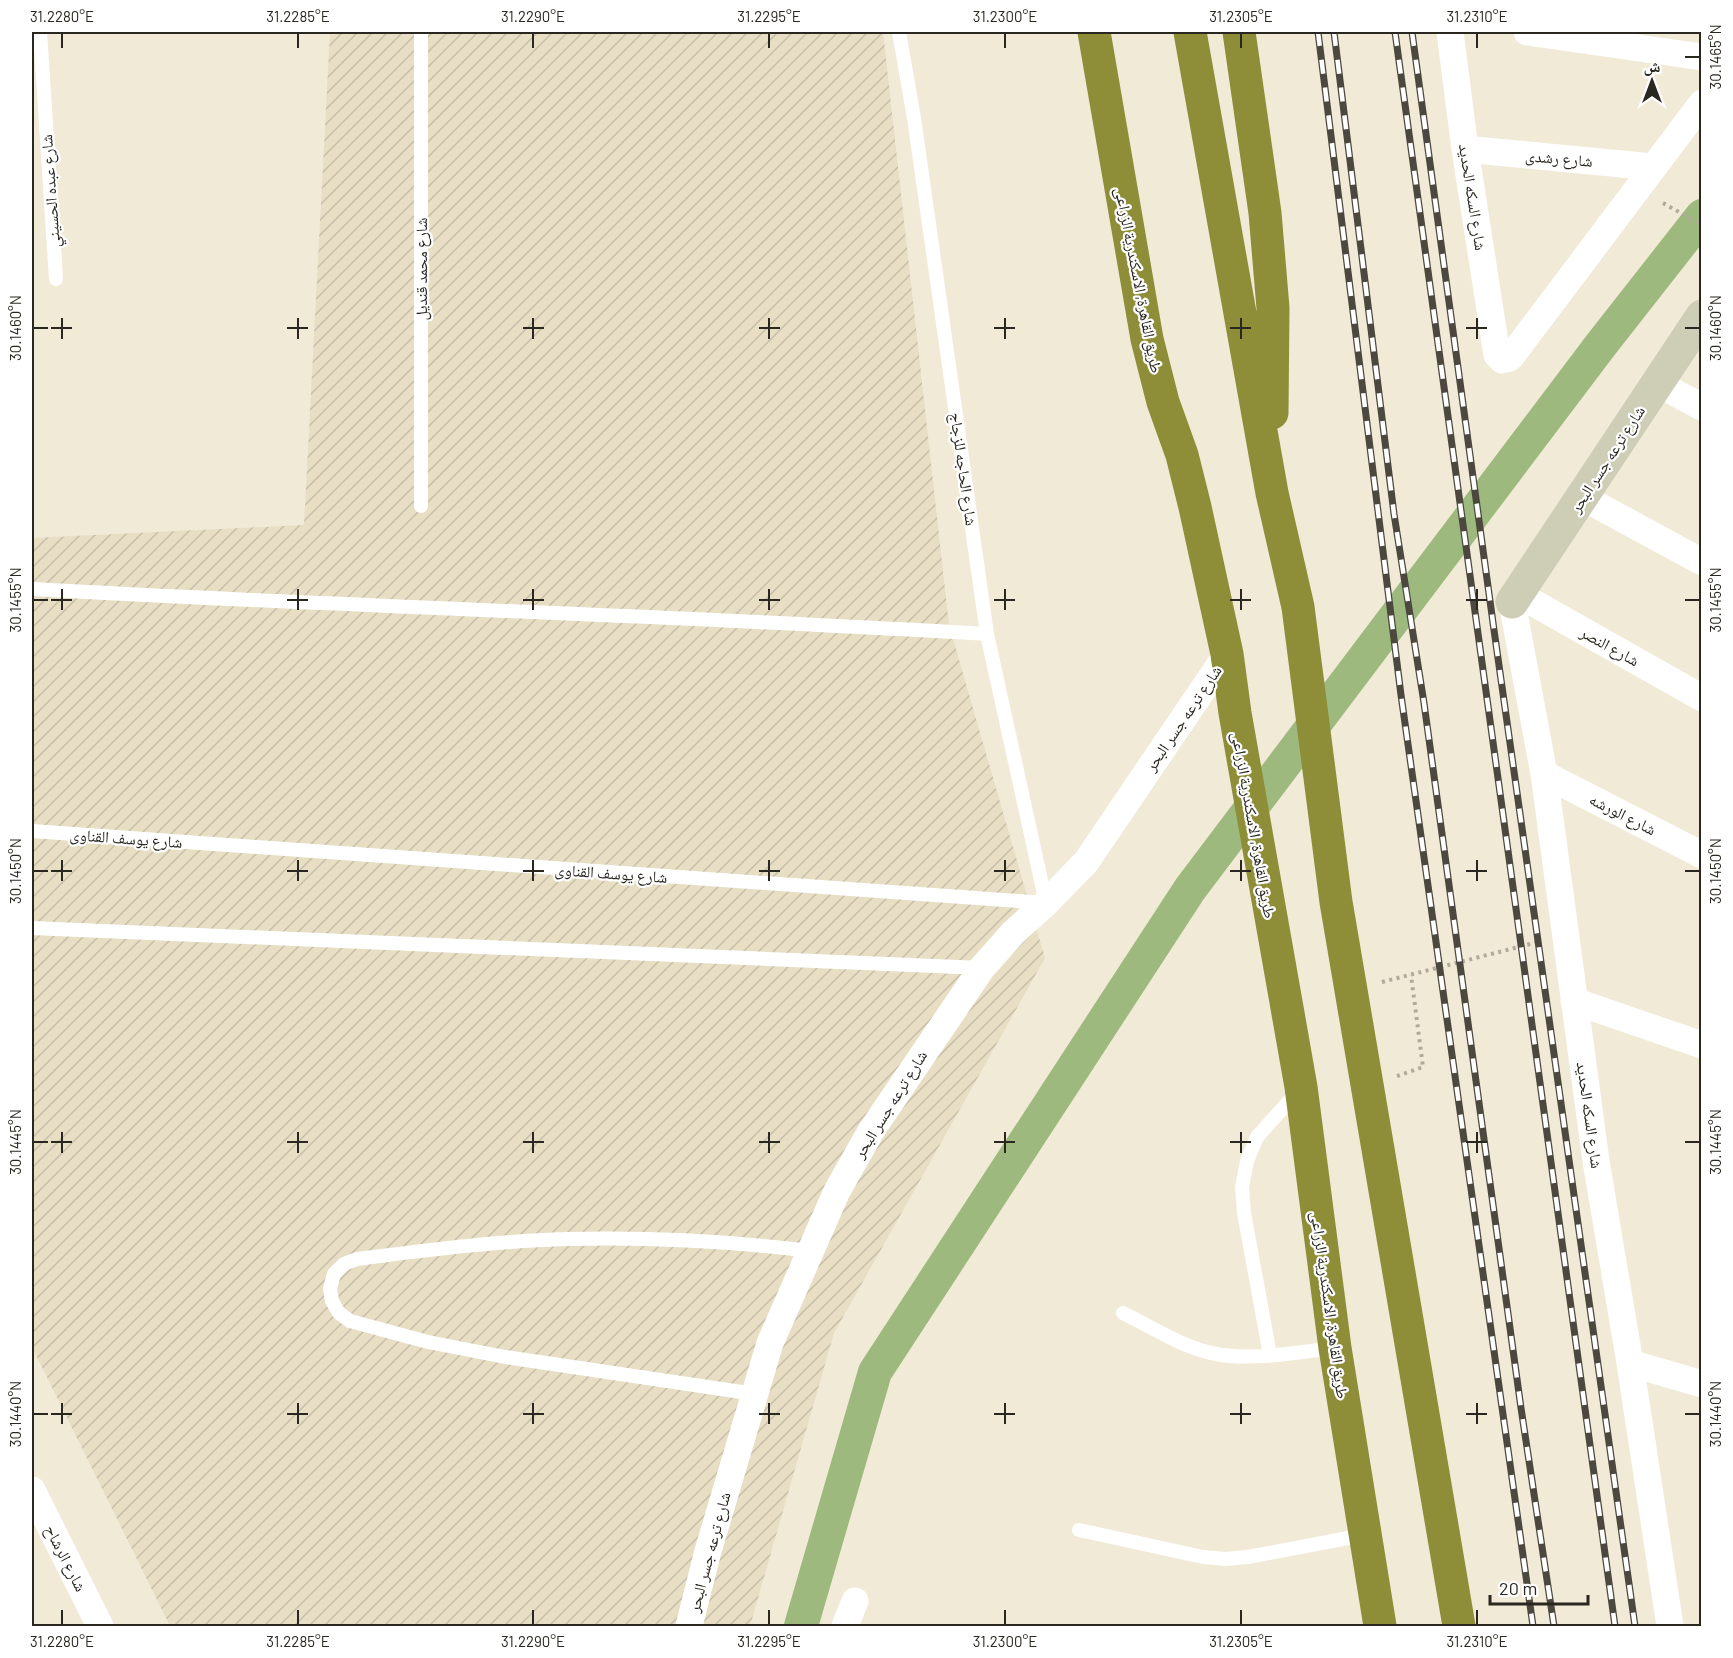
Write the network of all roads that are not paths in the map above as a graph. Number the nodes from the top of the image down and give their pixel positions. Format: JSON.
{"nodes":[{"id":1,"x":40,"y":32,"type":"edge"},
{"id":2,"x":421,"y":32,"type":"edge"},
{"id":3,"x":899,"y":32,"type":"edge"},
{"id":4,"x":1094,"y":32,"type":"edge"},
{"id":5,"x":1190,"y":32,"type":"edge"},
{"id":6,"x":1239,"y":32,"type":"edge"},
{"id":7,"x":1450,"y":32,"type":"edge"},
{"id":8,"x":1527,"y":32,"type":"edge"},
{"id":9,"x":1701,"y":57,"type":"edge"},
{"id":10,"x":1701,"y":103,"type":"edge"},
{"id":11,"x":1465,"y":149,"type":"junction"},
{"id":12,"x":1653,"y":167,"type":"junction"},
{"id":13,"x":56,"y":279,"type":"dead end"},
{"id":14,"x":1701,"y":316,"type":"edge"},
{"id":15,"x":1657,"y":383,"type":"junction"},
{"id":16,"x":1701,"y":407,"type":"edge"},
{"id":17,"x":1272,"y":493,"type":"junction"},
{"id":18,"x":1582,"y":497,"type":"junction"},
{"id":19,"x":421,"y":506,"type":"dead end"},
{"id":20,"x":1701,"y":562,"type":"edge"},
{"id":21,"x":32,"y":589,"type":"edge"},
{"id":22,"x":1515,"y":598,"type":"junction"},
{"id":23,"x":987,"y":634,"type":"junction"},
{"id":24,"x":1227,"y":654,"type":"junction"},
{"id":25,"x":1701,"y":698,"type":"edge"},
{"id":26,"x":1544,"y":774,"type":"junction"},
{"id":27,"x":32,"y":831,"type":"edge"},
{"id":28,"x":1701,"y":855,"type":"edge"},
{"id":29,"x":1046,"y":903,"type":"junction"},
{"id":30,"x":32,"y":928,"type":"edge"},
{"id":31,"x":982,"y":968,"type":"junction"},
{"id":32,"x":1574,"y":1001,"type":"junction"},
{"id":33,"x":1701,"y":1045,"type":"edge"},
{"id":34,"x":1301,"y":1087,"type":"junction"},
{"id":35,"x":810,"y":1251,"type":"junction"},
{"id":36,"x":1123,"y":1313,"type":"dead end"},
{"id":37,"x":1335,"y":1348,"type":"junction"},
{"id":38,"x":1270,"y":1355,"type":"junction"},
{"id":39,"x":1630,"y":1363,"type":"junction"},
{"id":40,"x":1701,"y":1384,"type":"edge"},
{"id":41,"x":754,"y":1394,"type":"junction"},
{"id":42,"x":32,"y":1490,"type":"edge"},
{"id":43,"x":1079,"y":1530,"type":"dead end"},
{"id":44,"x":1364,"y":1534,"type":"junction"},
{"id":45,"x":855,"y":1601,"type":"dead end"},
{"id":46,"x":100,"y":1626,"type":"edge"},
{"id":47,"x":689,"y":1626,"type":"edge"},
{"id":48,"x":845,"y":1626,"type":"edge"},
{"id":49,"x":1380,"y":1626,"type":"edge"},
{"id":50,"x":1459,"y":1626,"type":"edge"},
{"id":51,"x":1670,"y":1626,"type":"edge"}],
"edges":[{"from":1,"to":13,"type":"lane","name":"شارع عبده الحسيني"},
{"from":2,"to":19,"type":"lane","name":"شارع محمد قنديل"},
{"from":3,"to":23,"type":"lane","name":"شارع الحاجه للزجاج"},
{"from":4,"to":24,"type":"highway","name":"طريق القاهرة, الاسكندرية الزراعى"},
{"from":5,"to":17,"type":"highway"},
{"from":6,"to":17,"type":"highway"},
{"from":7,"to":11,"type":"street","name":"شارع السكه الحديد"},
{"from":8,"to":9,"type":"street"},
{"from":10,"to":12,"type":"street"},
{"from":11,"to":12,"type":"street","name":"شارع رشدى"},
{"from":11,"to":12,"type":"street","name":"شارع السكه الحديد"},
{"from":14,"to":15,"type":"street","name":"شارع ترعه جسر البحر"},
{"from":15,"to":16,"type":"street"},
{"from":15,"to":18,"type":"street","name":"شارع ترعه جسر البحر"},
{"from":17,"to":50,"type":"highway"},
{"from":18,"to":20,"type":"street"},
{"from":18,"to":22,"type":"street","name":"شارع ترعه جسر البحر"},
{"from":21,"to":23,"type":"lane"},
{"from":22,"to":25,"type":"street","name":"شارع النصر"},
{"from":22,"to":26,"type":"street","name":"شارع السكه الحديد"},
{"from":23,"to":29,"type":"lane","name":"شارع الحاجه للزجاج"},
{"from":24,"to":29,"type":"street","name":"شارع ترعه جسر البحر"},
{"from":24,"to":34,"type":"highway","name":"طريق القاهرة, الاسكندرية الزراعى"},
{"from":26,"to":28,"type":"street","name":"شارع الورشه"},
{"from":26,"to":32,"type":"street","name":"شارع السكه الحديد"},
{"from":27,"to":29,"type":"lane","name":"شارع يوسف القناوى"},
{"from":29,"to":31,"type":"street","name":"شارع ترعه جسر البحر"},
{"from":30,"to":31,"type":"lane"},
{"from":31,"to":35,"type":"street","name":"شارع ترعه جسر البحر"},
{"from":32,"to":33,"type":"street"},
{"from":32,"to":39,"type":"street","name":"شارع السكه الحديد"},
{"from":34,"to":37,"type":"highway","name":"طريق القاهرة, الاسكندرية الزراعى"},
{"from":34,"to":38,"type":"lane"},
{"from":35,"to":41,"type":"street","name":"شارع ترعه جسر البحر"},
{"from":35,"to":41,"type":"lane"},
{"from":36,"to":38,"type":"lane"},
{"from":37,"to":38,"type":"lane"},
{"from":37,"to":44,"type":"highway","name":"طريق القاهرة, الاسكندرية الزراعى"},
{"from":39,"to":40,"type":"street"},
{"from":39,"to":51,"type":"street","name":"شارع السكه الحديد"},
{"from":41,"to":47,"type":"street","name":"شارع ترعه جسر البحر"},
{"from":42,"to":46,"type":"street","name":"شارع الرشاح"},
{"from":43,"to":44,"type":"lane"},
{"from":44,"to":49,"type":"highway","name":"طريق القاهرة, الاسكندرية الزراعى"},
{"from":45,"to":48,"type":"street"}]}
